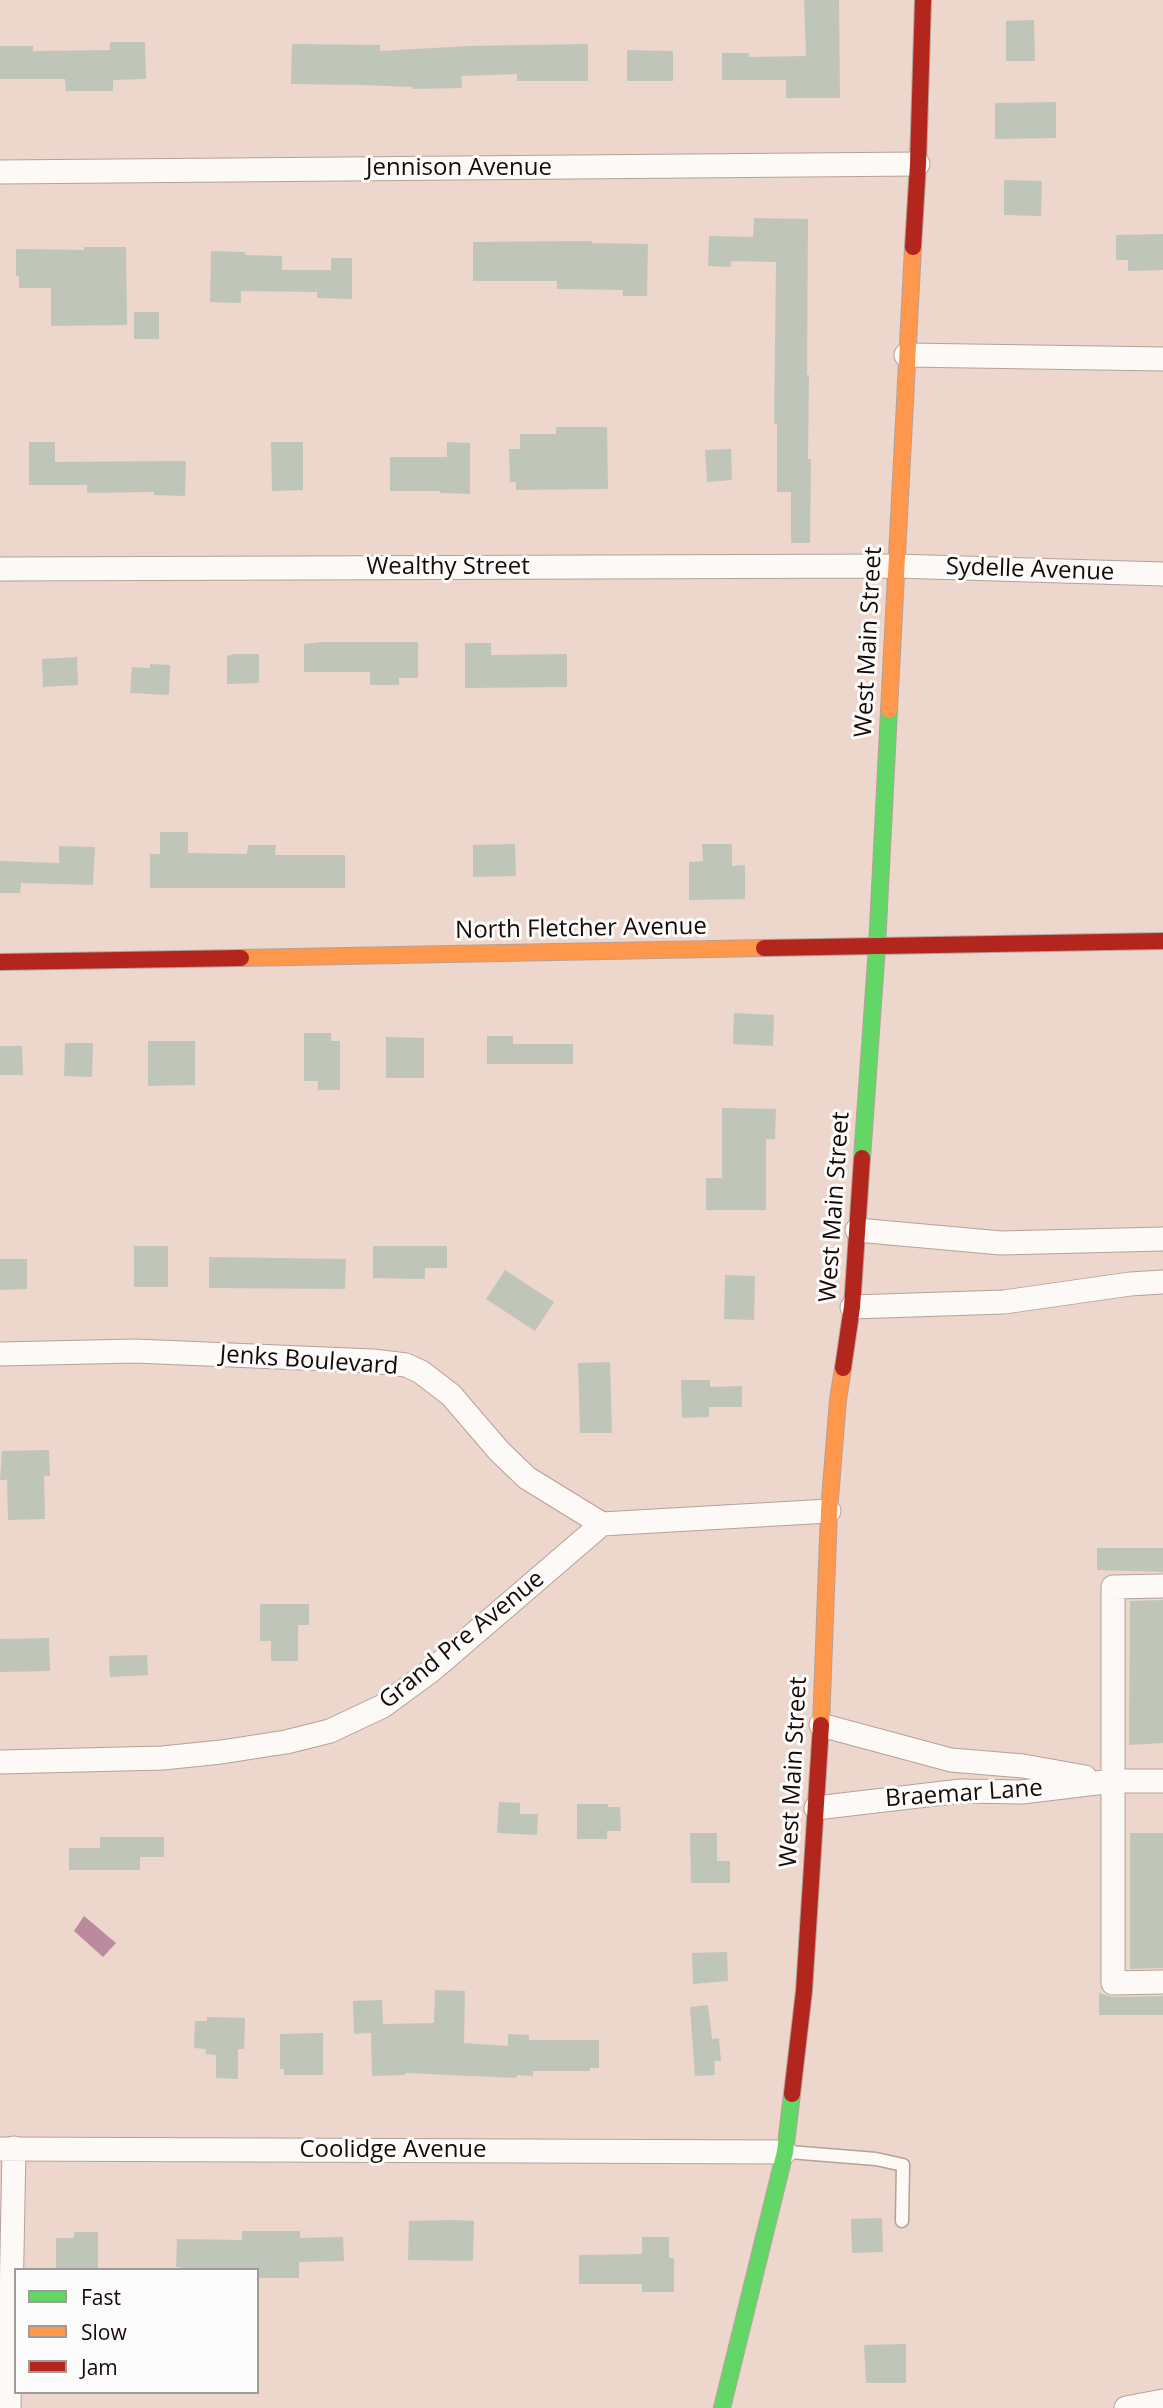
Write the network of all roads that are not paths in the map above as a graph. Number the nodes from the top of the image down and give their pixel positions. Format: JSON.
{"nodes":[{"id":1,"x":923,"y":0,"type":"edge"},
{"id":2,"x":918,"y":164,"type":"junction"},
{"id":3,"x":0,"y":172,"type":"edge"},
{"id":4,"x":905,"y":355,"type":"junction"},
{"id":5,"x":1163,"y":359,"type":"edge"},
{"id":6,"x":896,"y":566,"type":"junction"},
{"id":7,"x":0,"y":569,"type":"edge"},
{"id":8,"x":1163,"y":574,"type":"edge"},
{"id":9,"x":1163,"y":941,"type":"edge"},
{"id":10,"x":877,"y":947,"type":"junction"},
{"id":11,"x":0,"y":962,"type":"edge"},
{"id":12,"x":857,"y":1230,"type":"junction"},
{"id":13,"x":1163,"y":1239,"type":"edge"},
{"id":14,"x":1163,"y":1282,"type":"edge"},
{"id":15,"x":852,"y":1307,"type":"junction"},
{"id":16,"x":0,"y":1354,"type":"edge"},
{"id":17,"x":829,"y":1511,"type":"junction"},
{"id":18,"x":603,"y":1524,"type":"junction"},
{"id":19,"x":1163,"y":1586,"type":"edge"},
{"id":20,"x":821,"y":1726,"type":"junction"},
{"id":21,"x":0,"y":1762,"type":"edge"},
{"id":22,"x":1112,"y":1781,"type":"junction"},
{"id":23,"x":1163,"y":1782,"type":"edge"},
{"id":24,"x":816,"y":1808,"type":"junction"},
{"id":25,"x":1163,"y":1982,"type":"edge"},
{"id":26,"x":7,"y":2149,"type":"edge"},
{"id":27,"x":785,"y":2152,"type":"junction"},
{"id":28,"x":902,"y":2221,"type":"dead end"},
{"id":29,"x":1163,"y":2401,"type":"edge"},
{"id":30,"x":9,"y":2408,"type":"edge"},
{"id":31,"x":722,"y":2408,"type":"edge"},
{"id":32,"x":1126,"y":2408,"type":"edge"}],
"edges":[{"from":1,"to":2,"type":"main road","name":"West Main Street"},
{"from":2,"to":3,"type":"street","name":"Jennison Avenue"},
{"from":2,"to":4,"type":"main road","name":"West Main Street"},
{"from":4,"to":5,"type":"street"},
{"from":4,"to":6,"type":"main road","name":"West Main Street"},
{"from":6,"to":7,"type":"street","name":"Wealthy Street"},
{"from":6,"to":8,"type":"street","name":"Sydelle Avenue"},
{"from":6,"to":10,"type":"main road","name":"West Main Street"},
{"from":9,"to":10,"type":"main road","name":"North Fletcher Avenue"},
{"from":10,"to":11,"type":"main road","name":"North Fletcher Avenue"},
{"from":10,"to":12,"type":"main road","name":"West Main Street"},
{"from":12,"to":13,"type":"street"},
{"from":12,"to":15,"type":"main road","name":"West Main Street"},
{"from":14,"to":15,"type":"street"},
{"from":15,"to":17,"type":"main road","name":"West Main Street"},
{"from":16,"to":18,"type":"street","name":"Jenks Boulevard"},
{"from":17,"to":18,"type":"street"},
{"from":17,"to":20,"type":"main road","name":"West Main Street"},
{"from":18,"to":21,"type":"street","name":"Grand Pre Avenue"},
{"from":19,"to":22,"type":"street"},
{"from":20,"to":22,"type":"street","name":"Braemar Lane"},
{"from":20,"to":24,"type":"main road","name":"West Main Street"},
{"from":22,"to":23,"type":"street","name":"Braemar Lane"},
{"from":22,"to":24,"type":"street","name":"Braemar Lane"},
{"from":22,"to":25,"type":"street"},
{"from":24,"to":27,"type":"main road","name":"West Main Street"},
{"from":26,"to":27,"type":"street","name":"Coolidge Avenue"},
{"from":26,"to":30,"type":"street"},
{"from":27,"to":28,"type":"lane"},
{"from":27,"to":31,"type":"main road","name":"West Main Street"},
{"from":29,"to":32,"type":"street"}]}
